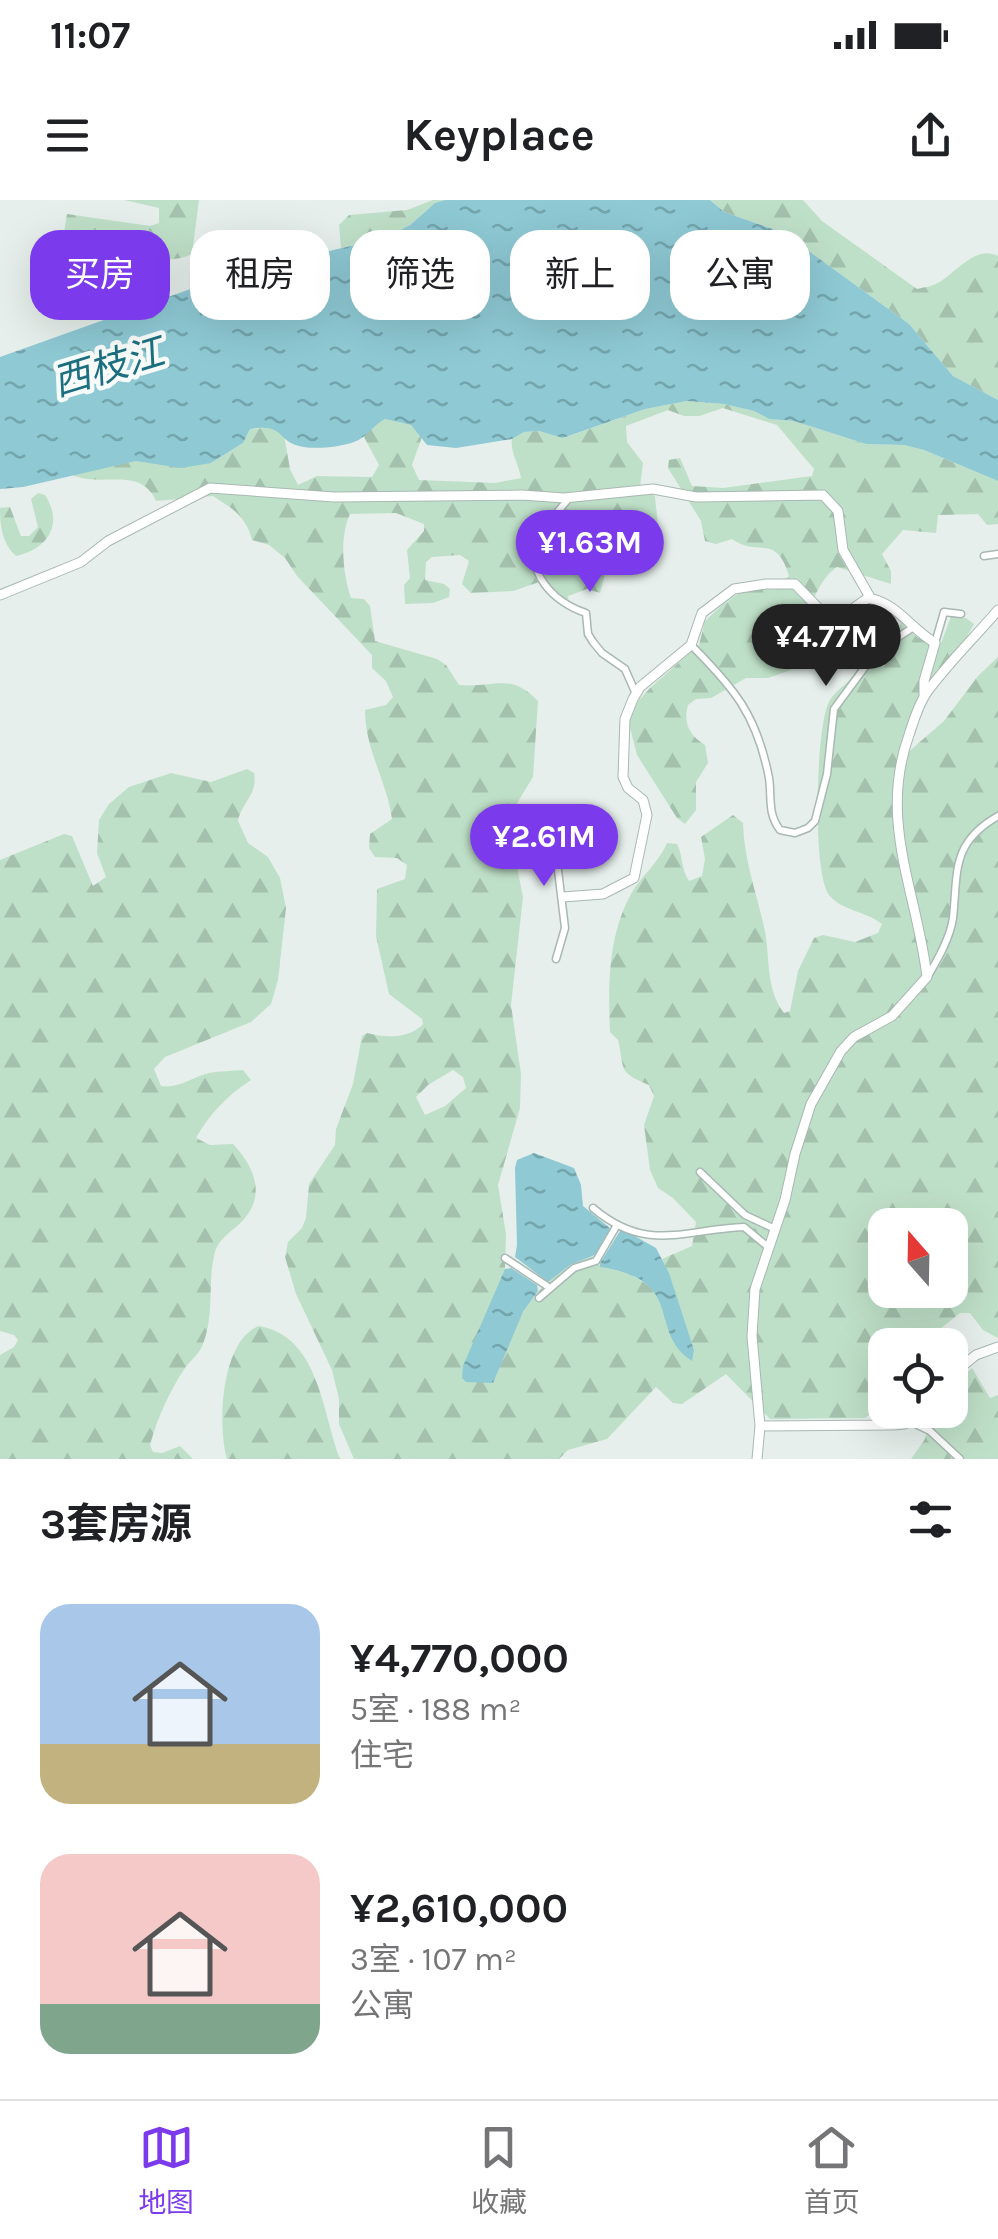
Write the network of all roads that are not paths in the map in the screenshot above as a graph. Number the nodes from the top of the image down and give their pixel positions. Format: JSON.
{"nodes":[{"id":1,"x":569,"y":498,"type":"junction"},
{"id":2,"x":998,"y":554,"type":"edge"},
{"id":3,"x":984,"y":556,"type":"dead end"},
{"id":4,"x":0,"y":595,"type":"edge"},
{"id":5,"x":871,"y":599,"type":"junction"},
{"id":6,"x":998,"y":610,"type":"edge"},
{"id":7,"x":961,"y":614,"type":"dead end"},
{"id":8,"x":912,"y":628,"type":"junction"},
{"id":9,"x":935,"y":643,"type":"junction"},
{"id":10,"x":691,"y":645,"type":"junction"},
{"id":11,"x":636,"y":694,"type":"junction"},
{"id":12,"x":924,"y":697,"type":"junction"},
{"id":13,"x":998,"y":816,"type":"edge"},
{"id":14,"x":552,"y":821,"type":"dead end"},
{"id":15,"x":563,"y":898,"type":"junction"},
{"id":16,"x":556,"y":959,"type":"dead end"},
{"id":17,"x":927,"y":977,"type":"junction"},
{"id":18,"x":700,"y":1172,"type":"dead end"},
{"id":19,"x":593,"y":1208,"type":"dead end"},
{"id":20,"x":617,"y":1225,"type":"junction"},
{"id":21,"x":776,"y":1230,"type":"junction"},
{"id":22,"x":769,"y":1248,"type":"junction"},
{"id":23,"x":505,"y":1258,"type":"dead end"},
{"id":24,"x":550,"y":1288,"type":"junction"},
{"id":25,"x":539,"y":1298,"type":"dead end"},
{"id":26,"x":998,"y":1347,"type":"edge"},
{"id":27,"x":968,"y":1362,"type":"edge"},
{"id":28,"x":760,"y":1426,"type":"junction"},
{"id":29,"x":868,"y":1426,"type":"edge"},
{"id":30,"x":925,"y":1428,"type":"edge"},
{"id":31,"x":758,"y":1459,"type":"edge"},
{"id":32,"x":960,"y":1459,"type":"edge"}],
"edges":[{"from":1,"to":4,"type":"street"},
{"from":1,"to":5,"type":"street"},
{"from":1,"to":11,"type":"street"},
{"from":2,"to":3,"type":"street"},
{"from":5,"to":8,"type":"street"},
{"from":5,"to":10,"type":"street"},
{"from":6,"to":12,"type":"street"},
{"from":7,"to":9,"type":"street"},
{"from":8,"to":9,"type":"street"},
{"from":8,"to":10,"type":"street"},
{"from":9,"to":12,"type":"street"},
{"from":10,"to":11,"type":"street"},
{"from":11,"to":15,"type":"street"},
{"from":12,"to":17,"type":"street"},
{"from":13,"to":17,"type":"street"},
{"from":14,"to":15,"type":"street"},
{"from":15,"to":16,"type":"street"},
{"from":17,"to":21,"type":"street"},
{"from":18,"to":21,"type":"street"},
{"from":19,"to":20,"type":"street"},
{"from":20,"to":22,"type":"street"},
{"from":20,"to":24,"type":"street"},
{"from":21,"to":22,"type":"street"},
{"from":22,"to":28,"type":"street"},
{"from":23,"to":24,"type":"street"},
{"from":24,"to":25,"type":"street"},
{"from":26,"to":27,"type":"street"},
{"from":28,"to":29,"type":"street"},
{"from":28,"to":31,"type":"street"},
{"from":30,"to":32,"type":"street"}]}
